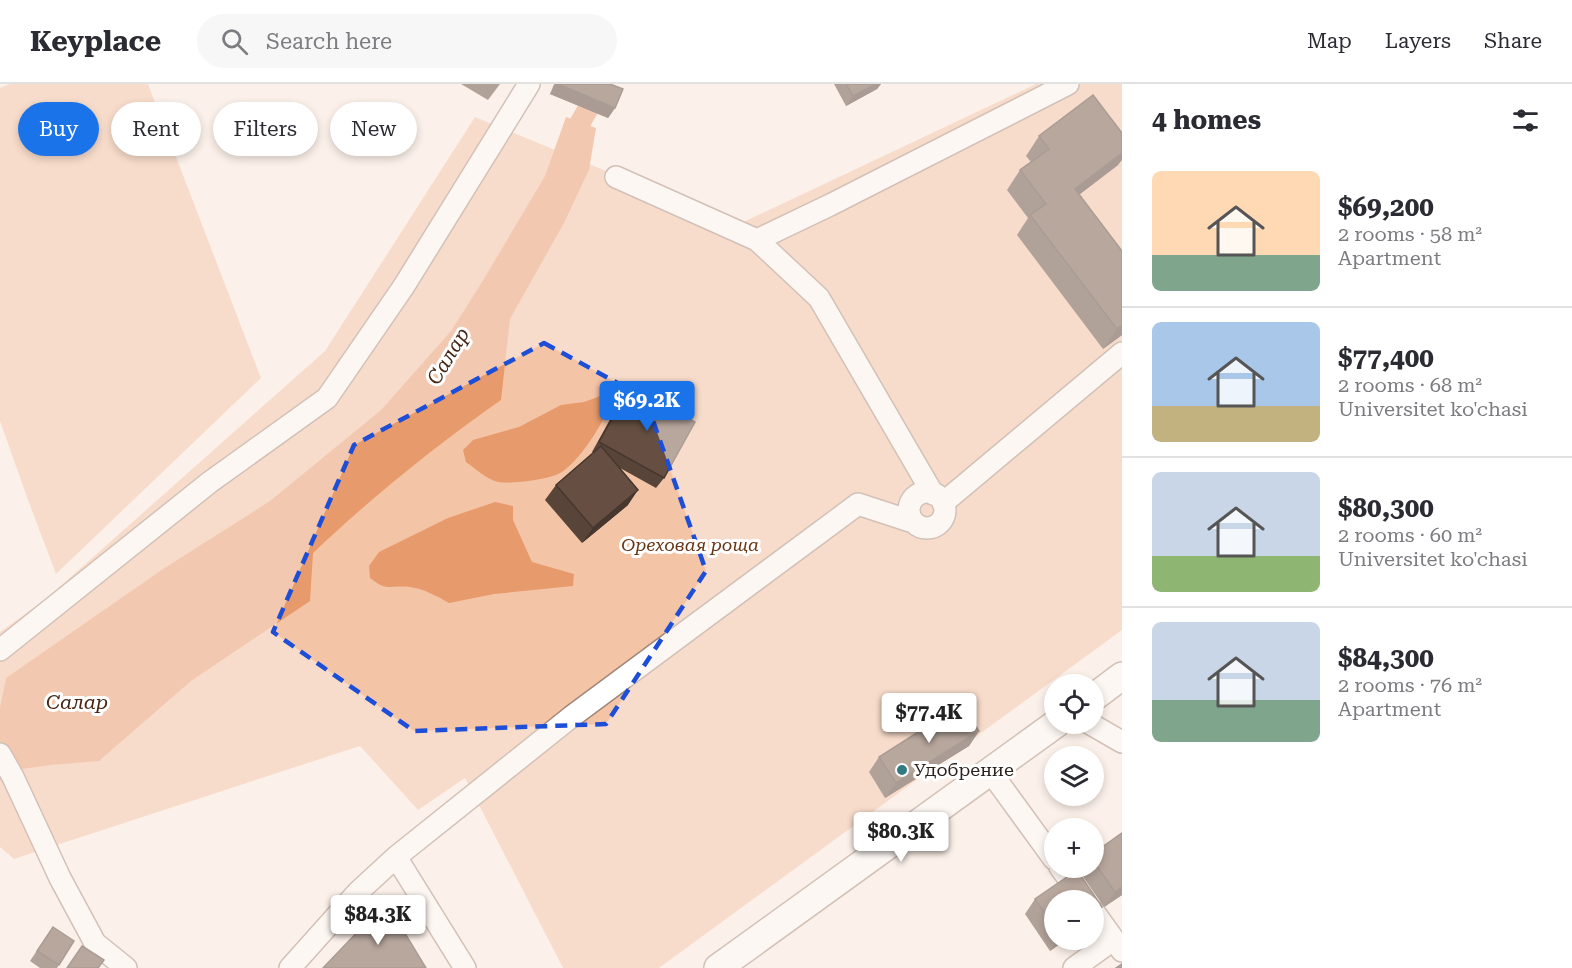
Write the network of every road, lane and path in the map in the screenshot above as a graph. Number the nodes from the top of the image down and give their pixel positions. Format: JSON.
{"nodes":[{"id":1,"x":529,"y":84,"type":"edge"},
{"id":2,"x":1068,"y":84,"type":"edge"},
{"id":3,"x":616,"y":177,"type":"dead end"},
{"id":4,"x":757,"y":240,"type":"junction"},
{"id":5,"x":1122,"y":353,"type":"edge"},
{"id":6,"x":938,"y":498,"type":"junction"},
{"id":7,"x":0,"y":650,"type":"edge"},
{"id":8,"x":1122,"y":676,"type":"edge"},
{"id":9,"x":1104,"y":690,"type":"edge"},
{"id":10,"x":1044,"y":732,"type":"edge"},
{"id":11,"x":1104,"y":732,"type":"edge"},
{"id":12,"x":1122,"y":742,"type":"edge"},
{"id":13,"x":0,"y":754,"type":"edge"},
{"id":14,"x":990,"y":771,"type":"junction"},
{"id":15,"x":1044,"y":845,"type":"edge"},
{"id":16,"x":396,"y":857,"type":"junction"},
{"id":17,"x":1104,"y":926,"type":"edge"},
{"id":18,"x":1118,"y":945,"type":"edge"},
{"id":19,"x":126,"y":968,"type":"edge"},
{"id":20,"x":290,"y":968,"type":"edge"},
{"id":21,"x":465,"y":968,"type":"edge"},
{"id":22,"x":718,"y":968,"type":"edge"},
{"id":23,"x":1074,"y":968,"type":"edge"}],
"edges":[{"from":1,"to":7,"type":"street"},
{"from":2,"to":4,"type":"street"},
{"from":3,"to":4,"type":"street"},
{"from":4,"to":6,"type":"street"},
{"from":5,"to":6,"type":"street"},
{"from":6,"to":16,"type":"street"},
{"from":8,"to":9,"type":"main road"},
{"from":10,"to":14,"type":"main road"},
{"from":11,"to":12,"type":"street"},
{"from":13,"to":19,"type":"street"},
{"from":14,"to":15,"type":"street"},
{"from":14,"to":22,"type":"main road"},
{"from":16,"to":20,"type":"street"},
{"from":16,"to":21,"type":"street"},
{"from":17,"to":18,"type":"street"},
{"from":18,"to":23,"type":"street"}]}
